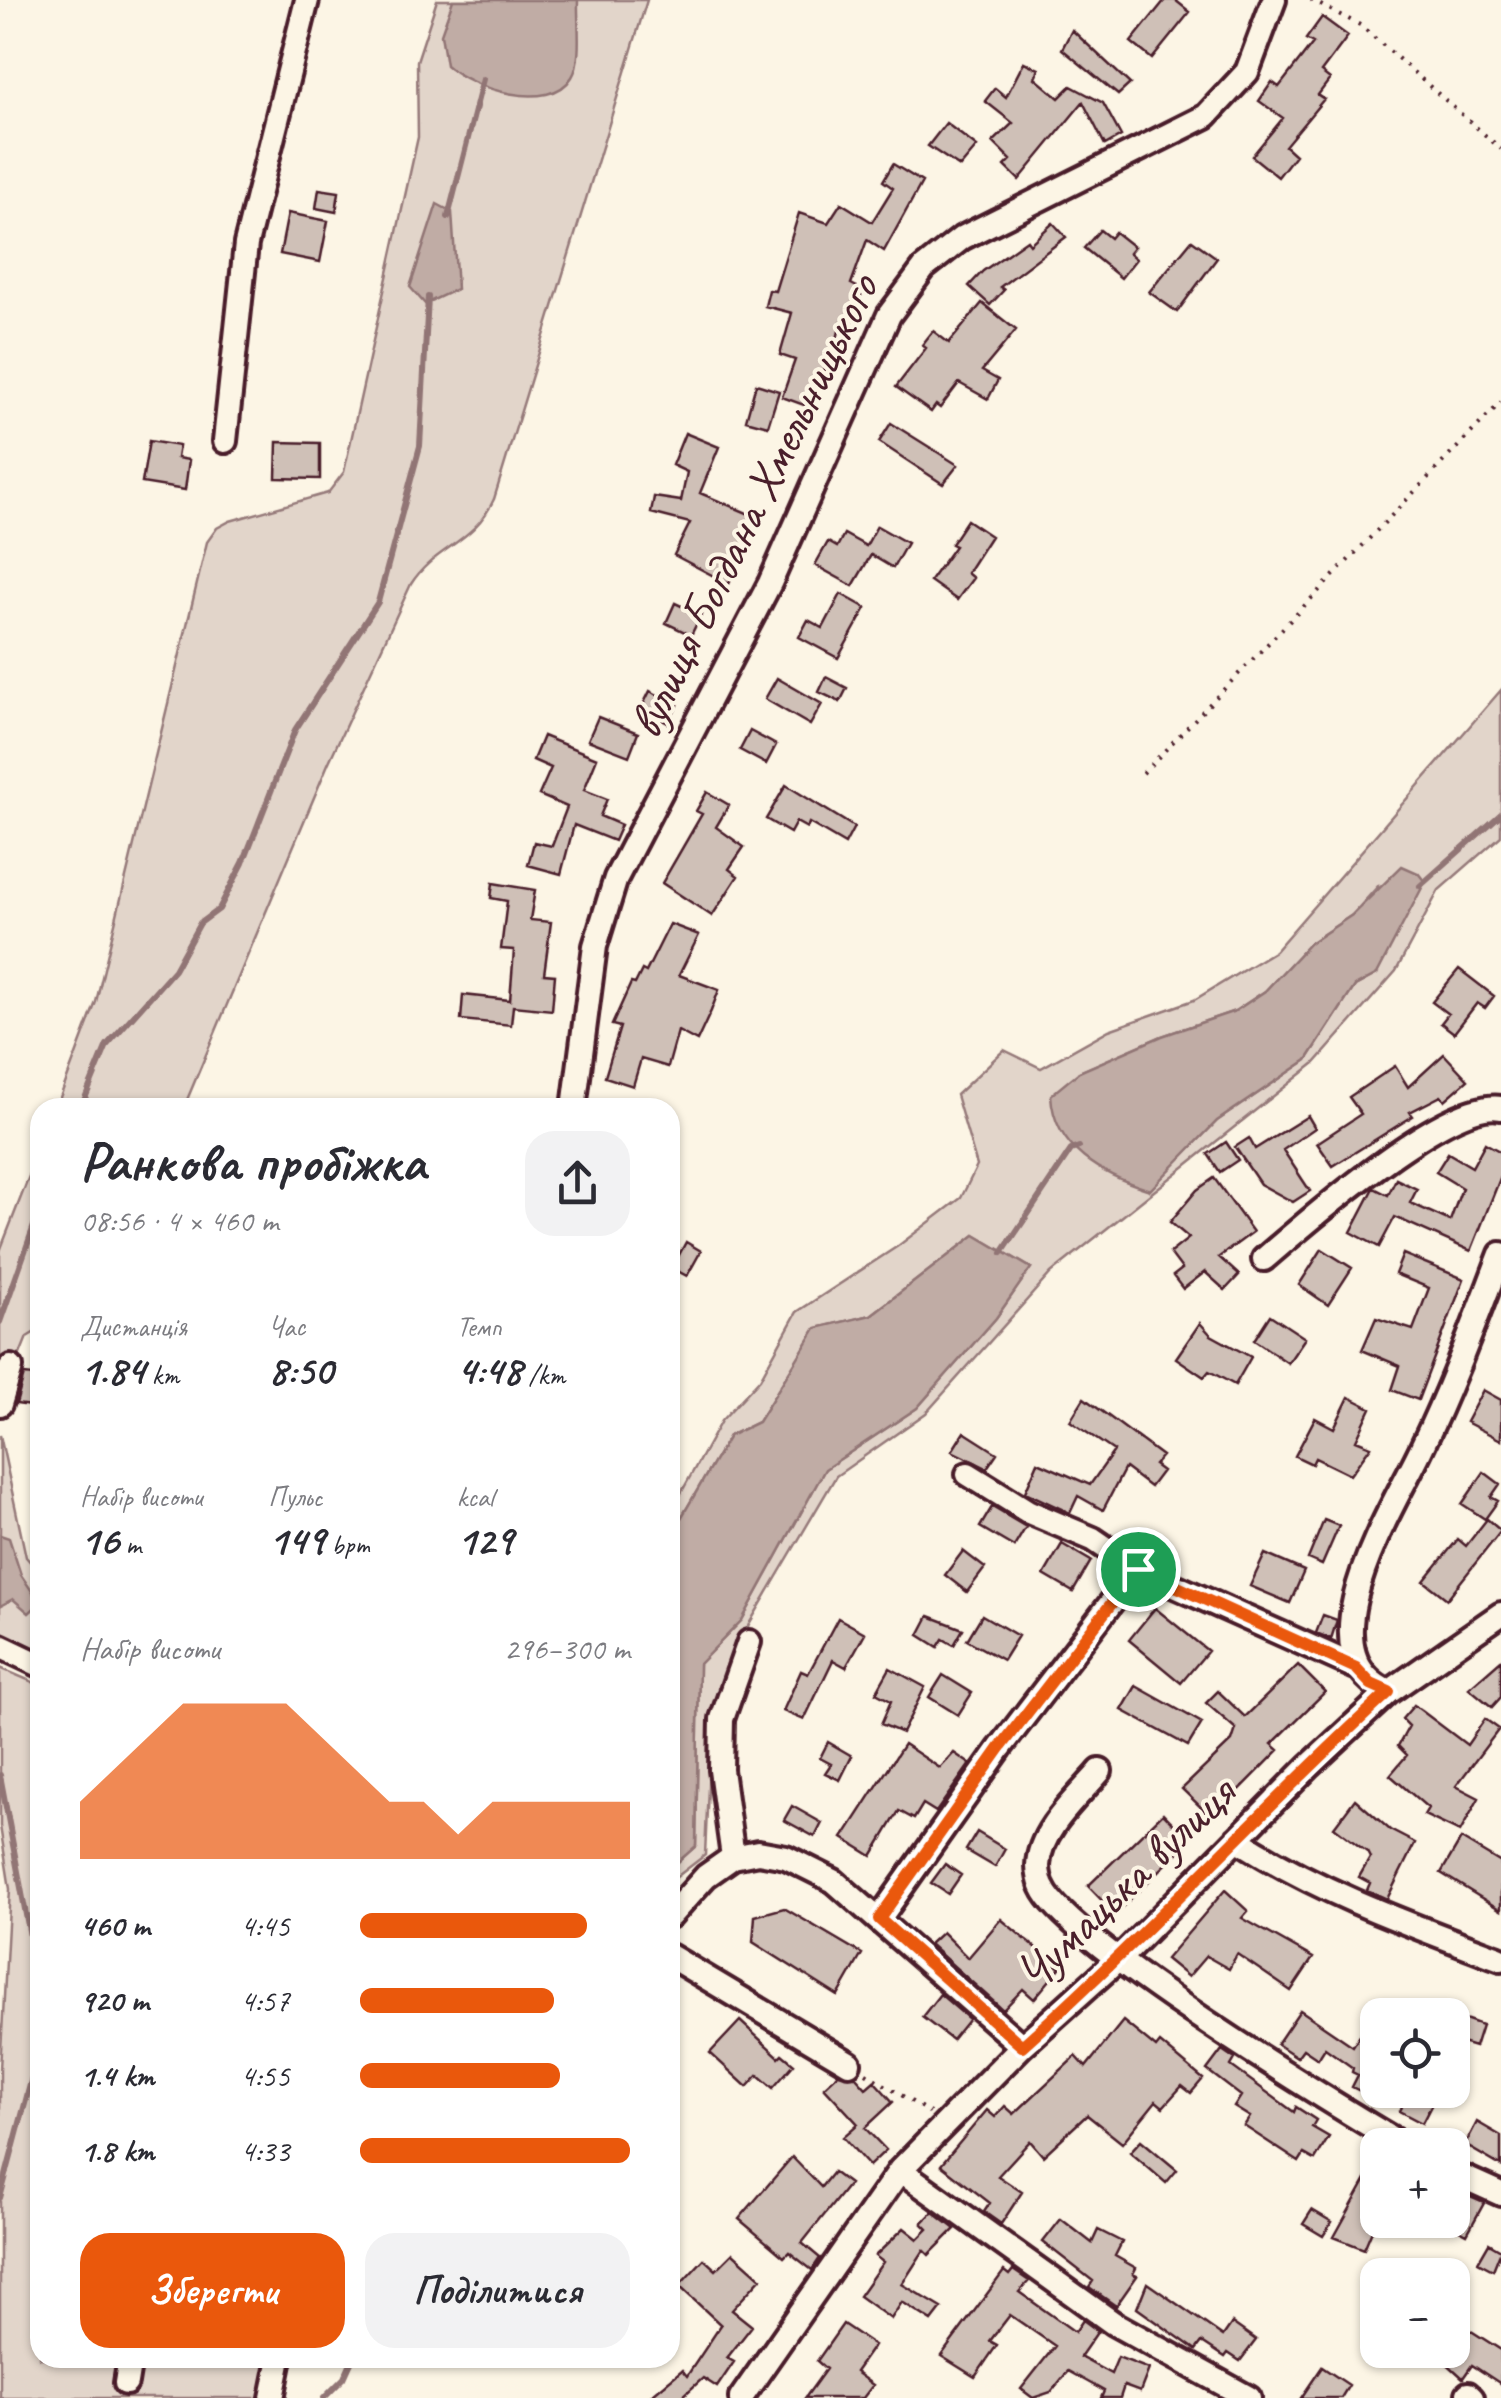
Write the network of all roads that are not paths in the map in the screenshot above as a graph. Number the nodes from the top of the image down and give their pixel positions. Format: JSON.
{"nodes":[{"id":1,"x":307,"y":0,"type":"edge"},
{"id":2,"x":1274,"y":0,"type":"edge"},
{"id":3,"x":225,"y":441,"type":"dead end"},
{"id":4,"x":575,"y":1098,"type":"edge"},
{"id":5,"x":1501,"y":1108,"type":"edge"},
{"id":6,"x":1501,"y":1254,"type":"edge"},
{"id":7,"x":1264,"y":1259,"type":"dead end"},
{"id":8,"x":12,"y":1368,"type":"dead end"},
{"id":9,"x":0,"y":1404,"type":"edge"},
{"id":10,"x":968,"y":1474,"type":"dead end"},
{"id":11,"x":1138,"y":1569,"type":"junction"},
{"id":12,"x":1501,"y":1614,"type":"edge"},
{"id":13,"x":749,"y":1642,"type":"dead end"},
{"id":14,"x":0,"y":1646,"type":"edge"},
{"id":15,"x":30,"y":1660,"type":"edge"},
{"id":16,"x":1356,"y":1668,"type":"junction"},
{"id":17,"x":1389,"y":1692,"type":"junction"},
{"id":18,"x":1100,"y":1772,"type":"dead end"},
{"id":19,"x":1237,"y":1838,"type":"junction"},
{"id":20,"x":733,"y":1857,"type":"junction"},
{"id":21,"x":680,"y":1905,"type":"edge"},
{"id":22,"x":879,"y":1919,"type":"junction"},
{"id":23,"x":1120,"y":1959,"type":"junction"},
{"id":24,"x":1501,"y":1959,"type":"edge"},
{"id":25,"x":680,"y":1962,"type":"edge"},
{"id":26,"x":1022,"y":2046,"type":"junction"},
{"id":27,"x":849,"y":2062,"type":"road end"},
{"id":28,"x":1373,"y":2128,"type":"edge"},
{"id":29,"x":900,"y":2170,"type":"junction"},
{"id":30,"x":1470,"y":2180,"type":"edge"},
{"id":31,"x":1501,"y":2194,"type":"edge"},
{"id":32,"x":128,"y":2368,"type":"edge"},
{"id":33,"x":278,"y":2368,"type":"edge"},
{"id":34,"x":126,"y":2384,"type":"dead end"},
{"id":35,"x":272,"y":2398,"type":"edge"},
{"id":36,"x":741,"y":2398,"type":"edge"},
{"id":37,"x":1248,"y":2398,"type":"edge"}],
"edges":[{"from":1,"to":3,"type":"street"},
{"from":2,"to":4,"type":"street","name":"вулиця Богдана Хмельницького"},
{"from":5,"to":7,"type":"street"},
{"from":6,"to":16,"type":"street"},
{"from":8,"to":9,"type":"street"},
{"from":10,"to":11,"type":"street"},
{"from":11,"to":16,"type":"street"},
{"from":11,"to":22,"type":"street"},
{"from":12,"to":17,"type":"street","name":"Чумацька вулиця"},
{"from":13,"to":20,"type":"street"},
{"from":14,"to":15,"type":"street"},
{"from":16,"to":17,"type":"street"},
{"from":17,"to":19,"type":"street","name":"Чумацька вулиця"},
{"from":18,"to":23,"type":"street"},
{"from":19,"to":23,"type":"street","name":"Чумацька вулиця"},
{"from":19,"to":24,"type":"street"},
{"from":20,"to":21,"type":"street"},
{"from":20,"to":22,"type":"street"},
{"from":22,"to":26,"type":"street"},
{"from":23,"to":26,"type":"street","name":"Чумацька вулиця"},
{"from":23,"to":28,"type":"street"},
{"from":25,"to":27,"type":"street"},
{"from":26,"to":29,"type":"street","name":"Чумацька вулиця"},
{"from":29,"to":36,"type":"street","name":"Чумацька вулиця"},
{"from":29,"to":37,"type":"street"},
{"from":30,"to":31,"type":"street"},
{"from":32,"to":34,"type":"street"},
{"from":33,"to":35,"type":"street"}]}
